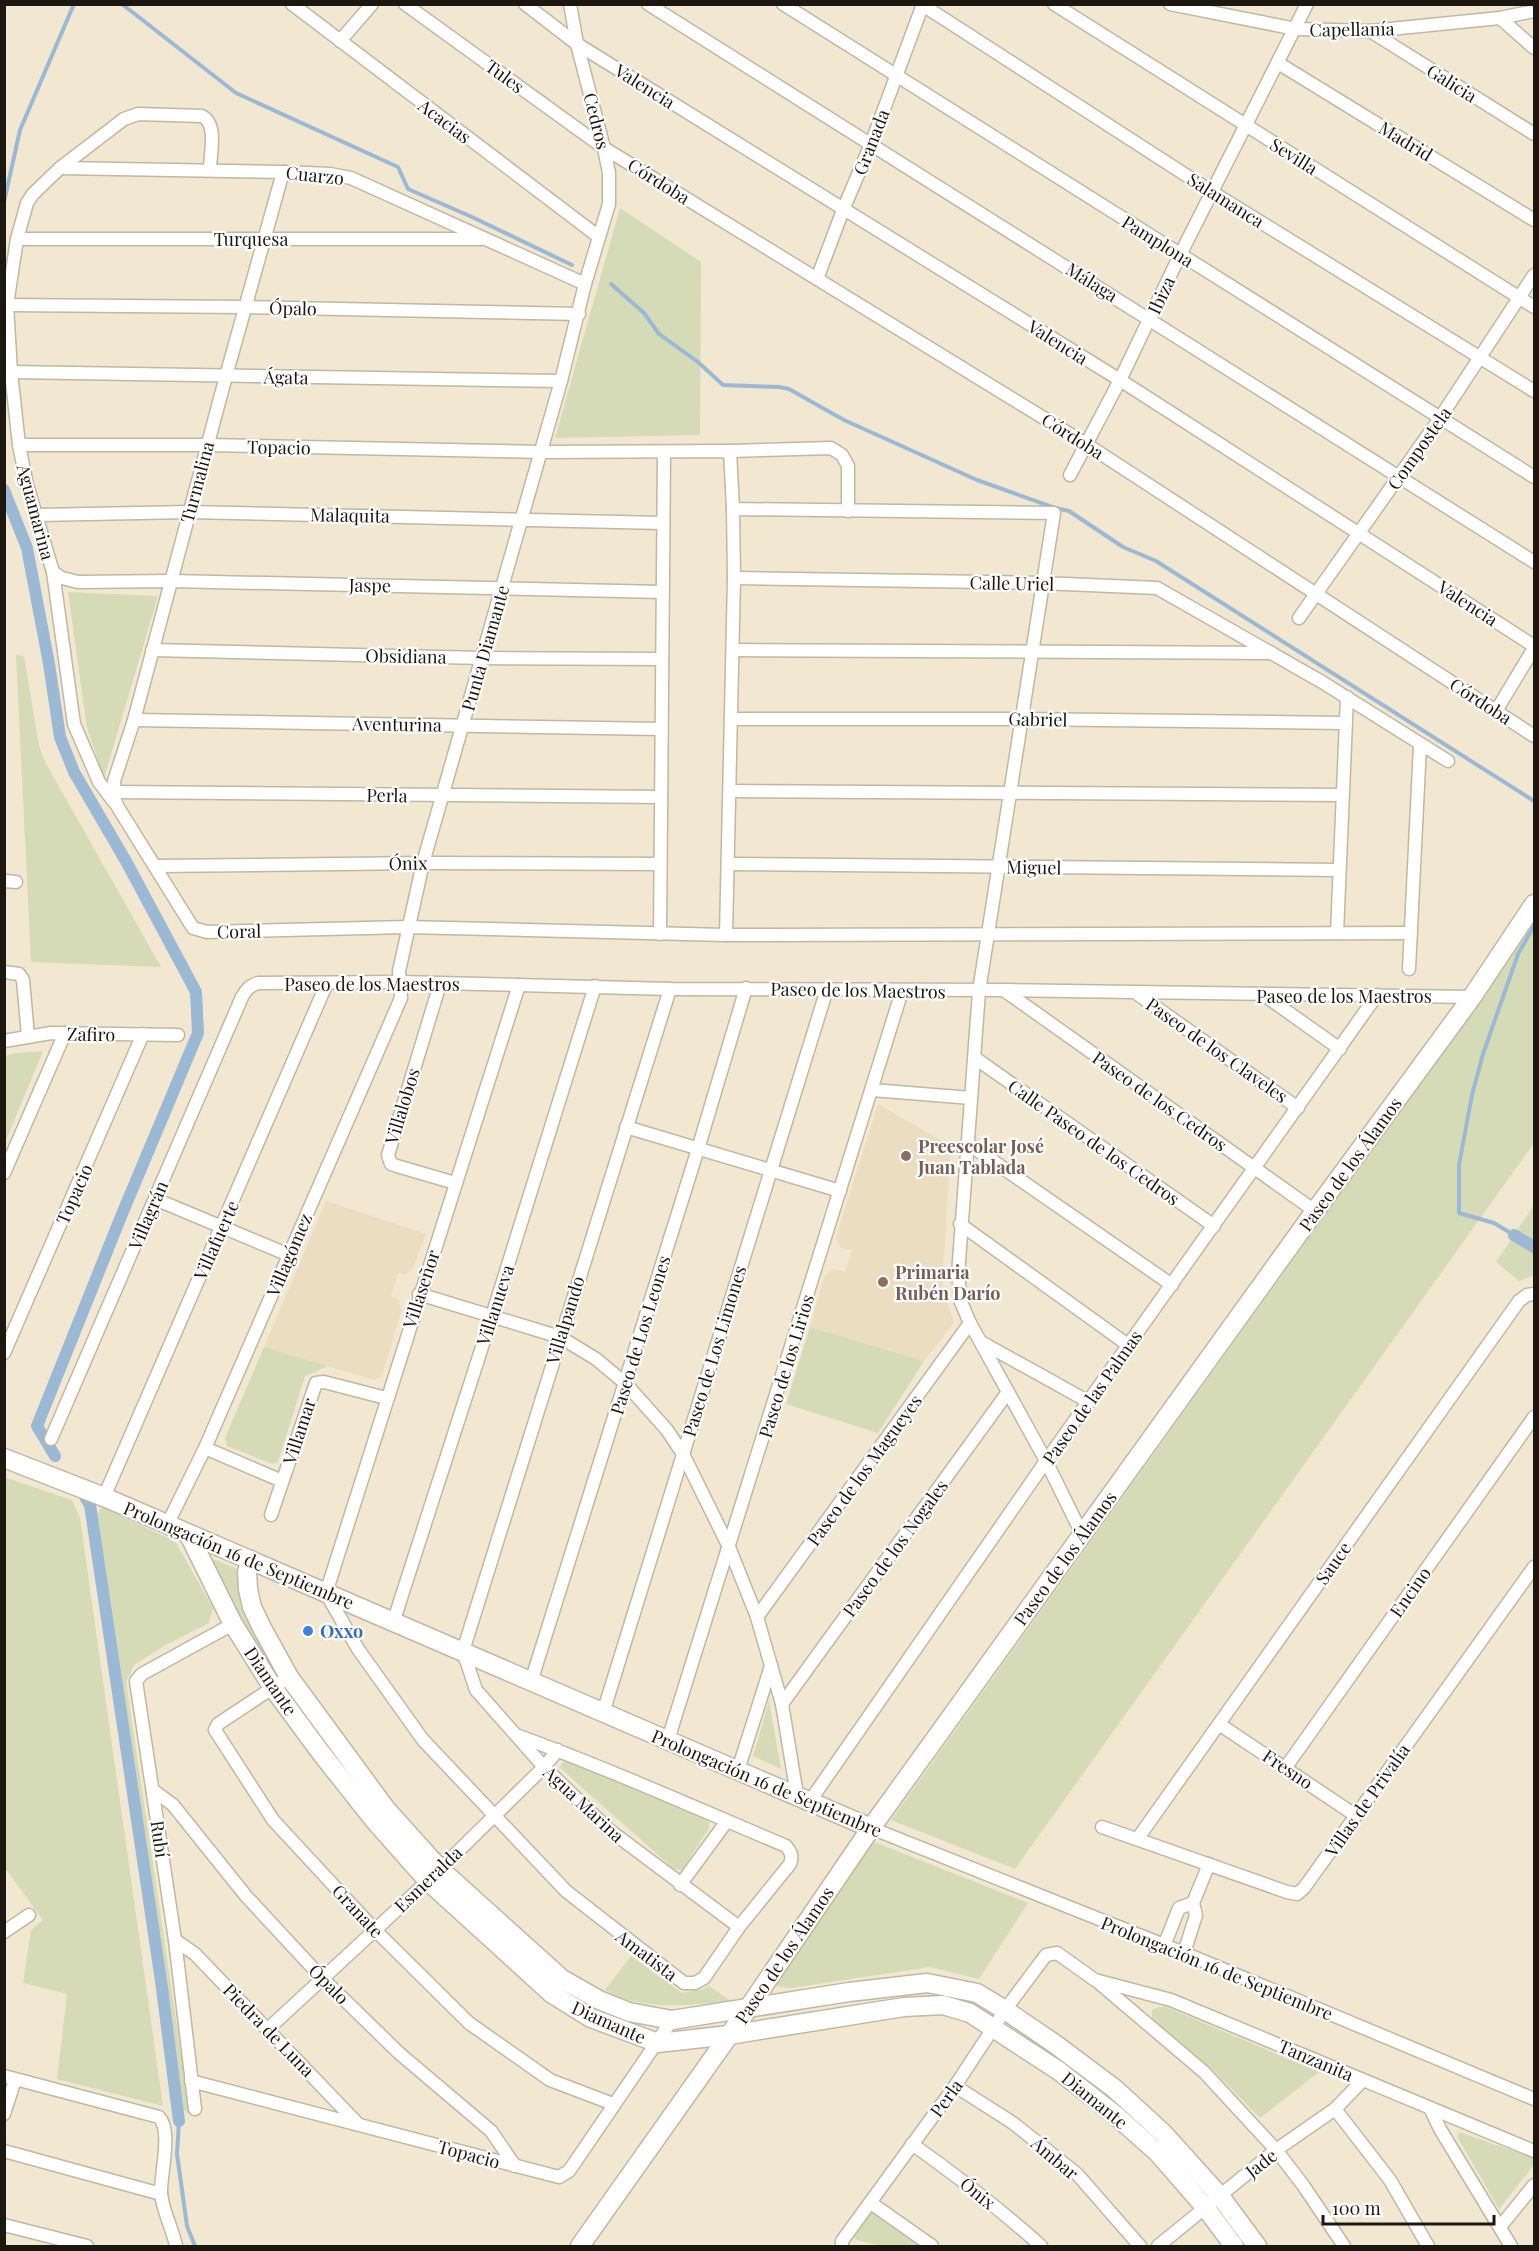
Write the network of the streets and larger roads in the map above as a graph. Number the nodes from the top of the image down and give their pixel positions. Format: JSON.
{"nodes":[{"id":1,"x":292,"y":4,"type":"edge"},
{"id":2,"x":372,"y":4,"type":"edge"},
{"id":3,"x":405,"y":4,"type":"edge"},
{"id":4,"x":525,"y":4,"type":"edge"},
{"id":5,"x":570,"y":4,"type":"edge"},
{"id":6,"x":648,"y":4,"type":"edge"},
{"id":7,"x":783,"y":4,"type":"edge"},
{"id":8,"x":1054,"y":4,"type":"edge"},
{"id":9,"x":1170,"y":4,"type":"edge"},
{"id":10,"x":1307,"y":4,"type":"edge"},
{"id":11,"x":922,"y":5,"type":"edge"},
{"id":12,"x":1534,"y":11,"type":"edge"},
{"id":13,"x":1500,"y":18,"type":"junction"},
{"id":14,"x":1298,"y":24,"type":"junction"},
{"id":15,"x":1370,"y":31,"type":"junction"},
{"id":16,"x":339,"y":41,"type":"junction"},
{"id":17,"x":577,"y":44,"type":"junction"},
{"id":18,"x":1534,"y":48,"type":"edge"},
{"id":19,"x":1278,"y":63,"type":"junction"},
{"id":20,"x":896,"y":76,"type":"junction"},
{"id":21,"x":1246,"y":126,"type":"junction"},
{"id":22,"x":1534,"y":134,"type":"edge"},
{"id":23,"x":871,"y":144,"type":"junction"},
{"id":24,"x":604,"y":148,"type":"junction"},
{"id":25,"x":60,"y":168,"type":"junction"},
{"id":26,"x":210,"y":169,"type":"junction"},
{"id":27,"x":283,"y":172,"type":"junction"},
{"id":28,"x":1212,"y":192,"type":"junction"},
{"id":29,"x":843,"y":210,"type":"junction"},
{"id":30,"x":1534,"y":219,"type":"edge"},
{"id":31,"x":599,"y":237,"type":"junction"},
{"id":32,"x":17,"y":239,"type":"junction"},
{"id":33,"x":264,"y":239,"type":"junction"},
{"id":34,"x":486,"y":239,"type":"junction"},
{"id":35,"x":1180,"y":255,"type":"junction"},
{"id":36,"x":1534,"y":275,"type":"edge"},
{"id":37,"x":817,"y":279,"type":"junction"},
{"id":38,"x":585,"y":284,"type":"junction"},
{"id":39,"x":1519,"y":297,"type":"junction"},
{"id":40,"x":7,"y":305,"type":"junction"},
{"id":41,"x":246,"y":307,"type":"junction"},
{"id":42,"x":1534,"y":307,"type":"edge"},
{"id":43,"x":579,"y":314,"type":"junction"},
{"id":44,"x":1150,"y":319,"type":"junction"},
{"id":45,"x":1479,"y":357,"type":"junction"},
{"id":46,"x":11,"y":372,"type":"junction"},
{"id":47,"x":226,"y":376,"type":"junction"},
{"id":48,"x":561,"y":381,"type":"junction"},
{"id":49,"x":1120,"y":381,"type":"junction"},
{"id":50,"x":1534,"y":391,"type":"edge"},
{"id":51,"x":1440,"y":418,"type":"junction"},
{"id":52,"x":1086,"y":444,"type":"junction"},
{"id":53,"x":19,"y":445,"type":"junction"},
{"id":54,"x":208,"y":445,"type":"junction"},
{"id":55,"x":730,"y":451,"type":"junction"},
{"id":56,"x":540,"y":452,"type":"junction"},
{"id":57,"x":664,"y":453,"type":"junction"},
{"id":58,"x":1070,"y":475,"type":"dead end"},
{"id":59,"x":1400,"y":476,"type":"junction"},
{"id":60,"x":1534,"y":477,"type":"edge"},
{"id":61,"x":733,"y":509,"type":"junction"},
{"id":62,"x":848,"y":511,"type":"junction"},
{"id":63,"x":189,"y":512,"type":"junction"},
{"id":64,"x":37,"y":515,"type":"junction"},
{"id":65,"x":523,"y":518,"type":"junction"},
{"id":66,"x":662,"y":523,"type":"junction"},
{"id":67,"x":1359,"y":533,"type":"junction"},
{"id":68,"x":1534,"y":562,"type":"edge"},
{"id":69,"x":53,"y":572,"type":"junction"},
{"id":70,"x":735,"y":578,"type":"junction"},
{"id":71,"x":172,"y":580,"type":"junction"},
{"id":72,"x":78,"y":582,"type":"joint"},
{"id":73,"x":1041,"y":583,"type":"junction"},
{"id":74,"x":503,"y":588,"type":"junction"},
{"id":75,"x":662,"y":592,"type":"junction"},
{"id":76,"x":1317,"y":594,"type":"junction"},
{"id":77,"x":1299,"y":618,"type":"dead end"},
{"id":78,"x":1534,"y":647,"type":"edge"},
{"id":79,"x":152,"y":650,"type":"junction"},
{"id":80,"x":733,"y":650,"type":"junction"},
{"id":81,"x":1031,"y":652,"type":"junction"},
{"id":82,"x":1272,"y":653,"type":"junction"},
{"id":83,"x":482,"y":658,"type":"junction"},
{"id":84,"x":661,"y":659,"type":"junction"},
{"id":85,"x":1347,"y":697,"type":"junction"},
{"id":86,"x":1496,"y":711,"type":"junction"},
{"id":87,"x":731,"y":719,"type":"junction"},
{"id":88,"x":1021,"y":719,"type":"junction"},
{"id":89,"x":134,"y":720,"type":"junction"},
{"id":90,"x":1345,"y":723,"type":"junction"},
{"id":91,"x":463,"y":725,"type":"junction"},
{"id":92,"x":660,"y":729,"type":"junction"},
{"id":93,"x":1534,"y":736,"type":"edge"},
{"id":94,"x":1420,"y":745,"type":"junction"},
{"id":95,"x":1448,"y":761,"type":"dead end"},
{"id":96,"x":730,"y":791,"type":"junction"},
{"id":97,"x":114,"y":792,"type":"junction"},
{"id":98,"x":1011,"y":793,"type":"junction"},
{"id":99,"x":443,"y":795,"type":"junction"},
{"id":100,"x":1342,"y":795,"type":"junction"},
{"id":101,"x":661,"y":797,"type":"junction"},
{"id":102,"x":119,"y":809,"type":"junction"},
{"id":103,"x":423,"y":863,"type":"junction"},
{"id":104,"x":660,"y":864,"type":"junction"},
{"id":105,"x":728,"y":864,"type":"junction"},
{"id":106,"x":156,"y":866,"type":"junction"},
{"id":107,"x":999,"y":867,"type":"junction"},
{"id":108,"x":1339,"y":870,"type":"junction"},
{"id":109,"x":1534,"y":904,"type":"edge"},
{"id":110,"x":407,"y":927,"type":"junction"},
{"id":111,"x":1337,"y":933,"type":"junction"},
{"id":112,"x":1411,"y":933,"type":"junction"},
{"id":113,"x":660,"y":934,"type":"junction"},
{"id":114,"x":726,"y":935,"type":"junction"},
{"id":115,"x":987,"y":935,"type":"junction"},
{"id":116,"x":1409,"y":969,"type":"dead end"},
{"id":117,"x":4,"y":972,"type":"edge"},
{"id":118,"x":400,"y":982,"type":"junction"},
{"id":119,"x":327,"y":983,"type":"junction"},
{"id":120,"x":440,"y":984,"type":"junction"},
{"id":121,"x":519,"y":985,"type":"junction"},
{"id":122,"x":595,"y":986,"type":"junction"},
{"id":123,"x":746,"y":988,"type":"junction"},
{"id":124,"x":670,"y":989,"type":"junction"},
{"id":125,"x":826,"y":989,"type":"junction"},
{"id":126,"x":246,"y":990,"type":"joint"},
{"id":127,"x":1005,"y":990,"type":"junction"},
{"id":128,"x":902,"y":991,"type":"junction"},
{"id":129,"x":979,"y":991,"type":"junction"},
{"id":130,"x":1136,"y":993,"type":"junction"},
{"id":131,"x":1264,"y":995,"type":"junction"},
{"id":132,"x":1377,"y":995,"type":"junction"},
{"id":133,"x":1472,"y":997,"type":"junction"},
{"id":134,"x":65,"y":1033,"type":"junction"},
{"id":135,"x":143,"y":1034,"type":"junction"},
{"id":136,"x":178,"y":1035,"type":"dead end"},
{"id":137,"x":28,"y":1036,"type":"junction"},
{"id":138,"x":4,"y":1041,"type":"edge"},
{"id":139,"x":1340,"y":1049,"type":"junction"},
{"id":140,"x":975,"y":1058,"type":"junction"},
{"id":141,"x":872,"y":1090,"type":"junction"},
{"id":142,"x":971,"y":1098,"type":"junction"},
{"id":143,"x":1298,"y":1108,"type":"junction"},
{"id":144,"x":626,"y":1127,"type":"junction"},
{"id":145,"x":967,"y":1143,"type":"junction"},
{"id":146,"x":698,"y":1149,"type":"junction"},
{"id":147,"x":1255,"y":1168,"type":"junction"},
{"id":148,"x":771,"y":1170,"type":"junction"},
{"id":149,"x":4,"y":1173,"type":"edge"},
{"id":150,"x":455,"y":1183,"type":"junction"},
{"id":151,"x":840,"y":1191,"type":"junction"},
{"id":152,"x":154,"y":1199,"type":"junction"},
{"id":153,"x":1315,"y":1211,"type":"junction"},
{"id":154,"x":960,"y":1224,"type":"junction"},
{"id":155,"x":1214,"y":1226,"type":"junction"},
{"id":156,"x":222,"y":1228,"type":"junction"},
{"id":157,"x":289,"y":1255,"type":"junction"},
{"id":158,"x":1172,"y":1285,"type":"junction"},
{"id":159,"x":419,"y":1294,"type":"junction"},
{"id":160,"x":1534,"y":1294,"type":"edge"},
{"id":161,"x":492,"y":1316,"type":"junction"},
{"id":162,"x":970,"y":1323,"type":"junction"},
{"id":163,"x":560,"y":1337,"type":"junction"},
{"id":164,"x":980,"y":1342,"type":"junction"},
{"id":165,"x":1128,"y":1345,"type":"junction"},
{"id":166,"x":4,"y":1353,"type":"edge"},
{"id":167,"x":626,"y":1384,"type":"junction"},
{"id":168,"x":1008,"y":1392,"type":"junction"},
{"id":169,"x":386,"y":1398,"type":"junction"},
{"id":170,"x":1089,"y":1402,"type":"junction"},
{"id":171,"x":1534,"y":1417,"type":"edge"},
{"id":172,"x":51,"y":1439,"type":"dead end"},
{"id":173,"x":205,"y":1448,"type":"junction"},
{"id":174,"x":682,"y":1454,"type":"junction"},
{"id":175,"x":4,"y":1458,"type":"edge"},
{"id":176,"x":1046,"y":1461,"type":"junction"},
{"id":177,"x":282,"y":1481,"type":"junction"},
{"id":178,"x":104,"y":1497,"type":"junction"},
{"id":179,"x":272,"y":1515,"type":"dead end"},
{"id":180,"x":167,"y":1525,"type":"junction"},
{"id":181,"x":1082,"y":1534,"type":"junction"},
{"id":182,"x":189,"y":1535,"type":"junction"},
{"id":183,"x":729,"y":1547,"type":"junction"},
{"id":184,"x":251,"y":1560,"type":"junction"},
{"id":185,"x":1534,"y":1567,"type":"edge"},
{"id":186,"x":326,"y":1593,"type":"junction"},
{"id":187,"x":758,"y":1617,"type":"junction"},
{"id":188,"x":393,"y":1623,"type":"junction"},
{"id":189,"x":233,"y":1624,"type":"junction"},
{"id":190,"x":463,"y":1652,"type":"junction"},
{"id":191,"x":771,"y":1665,"type":"junction"},
{"id":192,"x":289,"y":1677,"type":"junction"},
{"id":193,"x":531,"y":1682,"type":"junction"},
{"id":194,"x":273,"y":1688,"type":"junction"},
{"id":195,"x":782,"y":1704,"type":"junction"},
{"id":196,"x":603,"y":1713,"type":"junction"},
{"id":197,"x":1219,"y":1724,"type":"junction"},
{"id":198,"x":516,"y":1735,"type":"junction"},
{"id":199,"x":668,"y":1740,"type":"junction"},
{"id":200,"x":558,"y":1750,"type":"junction"},
{"id":201,"x":544,"y":1767,"type":"junction"},
{"id":202,"x":1286,"y":1767,"type":"junction"},
{"id":203,"x":738,"y":1770,"type":"junction"},
{"id":204,"x":153,"y":1790,"type":"junction"},
{"id":205,"x":804,"y":1798,"type":"junction"},
{"id":206,"x":1355,"y":1815,"type":"junction"},
{"id":207,"x":493,"y":1816,"type":"junction"},
{"id":208,"x":727,"y":1821,"type":"junction"},
{"id":209,"x":1102,"y":1827,"type":"dead end"},
{"id":210,"x":871,"y":1828,"type":"junction"},
{"id":211,"x":1138,"y":1838,"type":"junction"},
{"id":212,"x":1209,"y":1864,"type":"junction"},
{"id":213,"x":434,"y":1875,"type":"junction"},
{"id":214,"x":680,"y":1885,"type":"junction"},
{"id":215,"x":1193,"y":1903,"type":"junction"},
{"id":216,"x":29,"y":1915,"type":"dead end"},
{"id":217,"x":740,"y":1928,"type":"junction"},
{"id":218,"x":374,"y":1929,"type":"junction"},
{"id":219,"x":4,"y":1932,"type":"edge"},
{"id":220,"x":175,"y":1940,"type":"junction"},
{"id":221,"x":1164,"y":1946,"type":"junction"},
{"id":222,"x":1052,"y":1953,"type":"joint"},
{"id":223,"x":1184,"y":1953,"type":"junction"},
{"id":224,"x":322,"y":1978,"type":"junction"},
{"id":225,"x":1095,"y":1980,"type":"junction"},
{"id":226,"x":849,"y":1992,"type":"junction"},
{"id":227,"x":747,"y":2010,"type":"junction"},
{"id":228,"x":1005,"y":2010,"type":"junction"},
{"id":229,"x":852,"y":2015,"type":"junction"},
{"id":230,"x":672,"y":2020,"type":"junction"},
{"id":231,"x":994,"y":2027,"type":"junction"},
{"id":232,"x":268,"y":2029,"type":"junction"},
{"id":233,"x":729,"y":2035,"type":"junction"},
{"id":234,"x":658,"y":2043,"type":"junction"},
{"id":235,"x":10,"y":2078,"type":"edge"},
{"id":236,"x":1363,"y":2080,"type":"junction"},
{"id":237,"x":191,"y":2081,"type":"junction"},
{"id":238,"x":955,"y":2086,"type":"junction"},
{"id":239,"x":1534,"y":2099,"type":"edge"},
{"id":240,"x":613,"y":2104,"type":"junction"},
{"id":241,"x":1430,"y":2108,"type":"junction"},
{"id":242,"x":195,"y":2109,"type":"dead end"},
{"id":243,"x":1335,"y":2109,"type":"junction"},
{"id":244,"x":4,"y":2114,"type":"edge"},
{"id":245,"x":358,"y":2125,"type":"junction"},
{"id":246,"x":912,"y":2144,"type":"junction"},
{"id":247,"x":1276,"y":2150,"type":"junction"},
{"id":248,"x":4,"y":2151,"type":"edge"},
{"id":249,"x":1534,"y":2151,"type":"edge"},
{"id":250,"x":515,"y":2166,"type":"junction"},
{"id":251,"x":1534,"y":2185,"type":"edge"},
{"id":252,"x":161,"y":2194,"type":"junction"},
{"id":253,"x":1220,"y":2196,"type":"junction"},
{"id":254,"x":871,"y":2203,"type":"junction"},
{"id":255,"x":1205,"y":2207,"type":"junction"},
{"id":256,"x":4,"y":2225,"type":"edge"},
{"id":257,"x":1500,"y":2226,"type":"junction"},
{"id":258,"x":87,"y":2247,"type":"edge"},
{"id":259,"x":176,"y":2247,"type":"edge"},
{"id":260,"x":580,"y":2247,"type":"edge"},
{"id":261,"x":842,"y":2247,"type":"edge"},
{"id":262,"x":932,"y":2247,"type":"edge"},
{"id":263,"x":1041,"y":2247,"type":"edge"},
{"id":264,"x":1140,"y":2247,"type":"edge"},
{"id":265,"x":1158,"y":2247,"type":"edge"},
{"id":266,"x":1234,"y":2247,"type":"edge"},
{"id":267,"x":1257,"y":2247,"type":"edge"},
{"id":268,"x":1344,"y":2247,"type":"edge"},
{"id":269,"x":1428,"y":2247,"type":"edge"},
{"id":270,"x":1511,"y":2247,"type":"edge"}],
"edges":[{"from":1,"to":16,"type":"street","name":"Acacias"},
{"from":2,"to":16,"type":"street"},
{"from":3,"to":24,"type":"street","name":"Tules"},
{"from":4,"to":17,"type":"street","name":"Valencia"},
{"from":5,"to":17,"type":"street","name":"Cedros"},
{"from":6,"to":23,"type":"street","name":"Málaga"},
{"from":7,"to":20,"type":"street","name":"Pamplona"},
{"from":8,"to":21,"type":"street","name":"Sevilla"},
{"from":9,"to":14,"type":"street","name":"Capellanía"},
{"from":10,"to":14,"type":"street","name":"Ibiza"},
{"from":11,"to":20,"type":"street","name":"Granada"},
{"from":11,"to":28,"type":"street","name":"Salamanca"},
{"from":12,"to":13,"type":"street","name":"Capellanía"},
{"from":13,"to":15,"type":"street","name":"Capellanía"},
{"from":13,"to":18,"type":"street"},
{"from":14,"to":15,"type":"street","name":"Capellanía"},
{"from":14,"to":19,"type":"street","name":"Ibiza"},
{"from":15,"to":22,"type":"street","name":"Galicia"},
{"from":16,"to":31,"type":"street","name":"Acacias"},
{"from":17,"to":24,"type":"street","name":"Cedros"},
{"from":17,"to":29,"type":"street","name":"Valencia"},
{"from":19,"to":21,"type":"street","name":"Ibiza"},
{"from":19,"to":30,"type":"street","name":"Madrid"},
{"from":20,"to":23,"type":"street","name":"Granada"},
{"from":20,"to":35,"type":"street","name":"Pamplona"},
{"from":21,"to":28,"type":"street","name":"Ibiza"},
{"from":21,"to":39,"type":"street","name":"Sevilla"},
{"from":23,"to":29,"type":"street","name":"Granada"},
{"from":23,"to":44,"type":"street","name":"Málaga"},
{"from":24,"to":31,"type":"street","name":"Cedros"},
{"from":24,"to":37,"type":"street","name":"Córdoba"},
{"from":25,"to":26,"type":"street","name":"Cuarzo"},
{"from":25,"to":26,"type":"street","name":"Aguamarina"},
{"from":25,"to":32,"type":"street","name":"Aguamarina"},
{"from":26,"to":27,"type":"street","name":"Cuarzo"},
{"from":27,"to":33,"type":"street","name":"Turmalina"},
{"from":27,"to":34,"type":"street","name":"Cuarzo"},
{"from":28,"to":35,"type":"street","name":"Ibiza"},
{"from":28,"to":45,"type":"street","name":"Salamanca"},
{"from":29,"to":37,"type":"street","name":"Granada"},
{"from":29,"to":49,"type":"street","name":"Valencia"},
{"from":31,"to":38,"type":"street","name":"Cedros"},
{"from":32,"to":33,"type":"street","name":"Turquesa"},
{"from":32,"to":40,"type":"street","name":"Aguamarina"},
{"from":33,"to":34,"type":"street","name":"Turquesa"},
{"from":33,"to":41,"type":"street","name":"Turmalina"},
{"from":34,"to":38,"type":"street","name":"Cuarzo"},
{"from":35,"to":44,"type":"street","name":"Ibiza"},
{"from":35,"to":51,"type":"street","name":"Pamplona"},
{"from":36,"to":39,"type":"street","name":"Compostela"},
{"from":37,"to":52,"type":"street","name":"Córdoba"},
{"from":38,"to":43,"type":"street","name":"Punta Diamante"},
{"from":39,"to":42,"type":"street","name":"Sevilla"},
{"from":39,"to":45,"type":"street","name":"Compostela"},
{"from":40,"to":41,"type":"street","name":"Ópalo"},
{"from":40,"to":46,"type":"street","name":"Aguamarina"},
{"from":41,"to":43,"type":"street","name":"Ópalo"},
{"from":41,"to":47,"type":"street","name":"Turmalina"},
{"from":43,"to":48,"type":"street","name":"Punta Diamante"},
{"from":44,"to":49,"type":"street","name":"Ibiza"},
{"from":44,"to":59,"type":"street","name":"Málaga"},
{"from":45,"to":50,"type":"street","name":"Salamanca"},
{"from":45,"to":51,"type":"street","name":"Compostela"},
{"from":46,"to":47,"type":"street","name":"Ágata"},
{"from":46,"to":53,"type":"street","name":"Aguamarina"},
{"from":47,"to":48,"type":"street","name":"Ágata"},
{"from":47,"to":54,"type":"street","name":"Turmalina"},
{"from":48,"to":56,"type":"street","name":"Punta Diamante"},
{"from":49,"to":52,"type":"street","name":"Ibiza"},
{"from":49,"to":67,"type":"street","name":"Valencia"},
{"from":51,"to":59,"type":"street","name":"Compostela"},
{"from":51,"to":60,"type":"street","name":"Pamplona"},
{"from":52,"to":58,"type":"street","name":"Ibiza"},
{"from":52,"to":76,"type":"street","name":"Córdoba"},
{"from":53,"to":54,"type":"street","name":"Topacio"},
{"from":53,"to":64,"type":"street","name":"Aguamarina"},
{"from":54,"to":56,"type":"street","name":"Topacio"},
{"from":54,"to":63,"type":"street","name":"Turmalina"},
{"from":55,"to":57,"type":"street","name":"Topacio"},
{"from":55,"to":61,"type":"street"},
{"from":55,"to":62,"type":"street","name":"Topacio"},
{"from":56,"to":57,"type":"street","name":"Topacio"},
{"from":56,"to":65,"type":"street","name":"Punta Diamante"},
{"from":57,"to":66,"type":"street"},
{"from":59,"to":67,"type":"street","name":"Compostela"},
{"from":59,"to":68,"type":"street","name":"Málaga"},
{"from":61,"to":62,"type":"street"},
{"from":61,"to":70,"type":"street"},
{"from":62,"to":73,"type":"street"},
{"from":63,"to":64,"type":"street","name":"Malaquita"},
{"from":63,"to":65,"type":"street","name":"Malaquita"},
{"from":63,"to":71,"type":"street","name":"Turmalina"},
{"from":64,"to":69,"type":"street","name":"Aguamarina"},
{"from":65,"to":66,"type":"street","name":"Malaquita"},
{"from":65,"to":74,"type":"street","name":"Punta Diamante"},
{"from":66,"to":75,"type":"street"},
{"from":67,"to":76,"type":"street","name":"Compostela"},
{"from":67,"to":78,"type":"street","name":"Valencia"},
{"from":69,"to":72,"type":"street","name":"Aguamarina"},
{"from":69,"to":102,"type":"street"},
{"from":70,"to":73,"type":"street","name":"Calle Uriel"},
{"from":70,"to":80,"type":"street"},
{"from":71,"to":72,"type":"street","name":"Jaspe"},
{"from":71,"to":74,"type":"street","name":"Jaspe"},
{"from":71,"to":79,"type":"street","name":"Turmalina"},
{"from":73,"to":81,"type":"street"},
{"from":73,"to":82,"type":"street","name":"Calle Uriel"},
{"from":74,"to":75,"type":"street","name":"Jaspe"},
{"from":74,"to":83,"type":"street","name":"Punta Diamante"},
{"from":75,"to":84,"type":"street"},
{"from":76,"to":77,"type":"street","name":"Compostela"},
{"from":76,"to":86,"type":"street","name":"Córdoba"},
{"from":78,"to":86,"type":"street"},
{"from":79,"to":83,"type":"street","name":"Obsidiana"},
{"from":79,"to":89,"type":"street","name":"Turmalina"},
{"from":80,"to":81,"type":"street"},
{"from":80,"to":87,"type":"street"},
{"from":81,"to":82,"type":"street"},
{"from":81,"to":88,"type":"street"},
{"from":82,"to":85,"type":"street","name":"Calle Uriel"},
{"from":83,"to":84,"type":"street","name":"Obsidiana"},
{"from":83,"to":91,"type":"street","name":"Punta Diamante"},
{"from":84,"to":92,"type":"street"},
{"from":85,"to":90,"type":"street"},
{"from":85,"to":94,"type":"street","name":"Calle Uriel"},
{"from":86,"to":93,"type":"street","name":"Córdoba"},
{"from":87,"to":88,"type":"street","name":"Gabriel"},
{"from":87,"to":96,"type":"street"},
{"from":88,"to":90,"type":"street","name":"Gabriel"},
{"from":88,"to":98,"type":"street"},
{"from":89,"to":91,"type":"street","name":"Aventurina"},
{"from":89,"to":97,"type":"street","name":"Turmalina"},
{"from":90,"to":100,"type":"street"},
{"from":91,"to":92,"type":"street","name":"Aventurina"},
{"from":91,"to":99,"type":"street","name":"Punta Diamante"},
{"from":92,"to":101,"type":"street"},
{"from":94,"to":95,"type":"street","name":"Calle Uriel"},
{"from":94,"to":112,"type":"street"},
{"from":96,"to":98,"type":"street"},
{"from":96,"to":105,"type":"street"},
{"from":97,"to":99,"type":"street","name":"Perla"},
{"from":97,"to":102,"type":"street","name":"Coral"},
{"from":98,"to":100,"type":"street"},
{"from":98,"to":107,"type":"street"},
{"from":99,"to":101,"type":"street","name":"Perla"},
{"from":99,"to":103,"type":"street","name":"Punta Diamante"},
{"from":100,"to":108,"type":"street"},
{"from":101,"to":104,"type":"street"},
{"from":102,"to":106,"type":"street","name":"Coral"},
{"from":103,"to":104,"type":"street","name":"Ónix"},
{"from":103,"to":106,"type":"street","name":"Ónix"},
{"from":103,"to":110,"type":"street","name":"Punta Diamante"},
{"from":104,"to":113,"type":"street"},
{"from":105,"to":107,"type":"street","name":"Miguel"},
{"from":105,"to":114,"type":"street"},
{"from":106,"to":110,"type":"street","name":"Coral"},
{"from":107,"to":108,"type":"street","name":"Miguel"},
{"from":107,"to":115,"type":"street"},
{"from":108,"to":111,"type":"street"},
{"from":109,"to":133,"type":"street","name":"Paseo de los Álamos"},
{"from":110,"to":113,"type":"street"},
{"from":110,"to":118,"type":"street","name":"Punta Diamante"},
{"from":111,"to":112,"type":"street"},
{"from":111,"to":115,"type":"street"},
{"from":112,"to":116,"type":"street"},
{"from":113,"to":114,"type":"street"},
{"from":114,"to":115,"type":"street"},
{"from":115,"to":129,"type":"street"},
{"from":117,"to":137,"type":"street"},
{"from":118,"to":119,"type":"street","name":"Paseo de los Maestros"},
{"from":118,"to":120,"type":"street","name":"Paseo de los Maestros"},
{"from":118,"to":157,"type":"street","name":"Villagómez"},
{"from":119,"to":126,"type":"street","name":"Paseo de los Maestros"},
{"from":119,"to":156,"type":"street","name":"Villafuerte"},
{"from":120,"to":121,"type":"street","name":"Paseo de los Maestros"},
{"from":120,"to":150,"type":"street","name":"Villalobos"},
{"from":121,"to":122,"type":"street","name":"Paseo de los Maestros"},
{"from":121,"to":150,"type":"street","name":"Villaseñor"},
{"from":122,"to":124,"type":"street","name":"Paseo de los Maestros"},
{"from":122,"to":161,"type":"street","name":"Villanueva"},
{"from":123,"to":124,"type":"street","name":"Paseo de los Maestros"},
{"from":123,"to":125,"type":"street","name":"Paseo de los Maestros"},
{"from":123,"to":146,"type":"street","name":"Paseo de Los Leones"},
{"from":124,"to":144,"type":"street","name":"Villalpando"},
{"from":125,"to":128,"type":"street","name":"Paseo de los Maestros"},
{"from":125,"to":148,"type":"street","name":"Paseo de Los Limones"},
{"from":126,"to":152,"type":"street","name":"Villagrán"},
{"from":127,"to":129,"type":"street","name":"Paseo de los Maestros"},
{"from":127,"to":130,"type":"street","name":"Paseo de los Maestros"},
{"from":127,"to":147,"type":"street","name":"Paseo de los Cedros"},
{"from":128,"to":129,"type":"street","name":"Paseo de los Maestros"},
{"from":128,"to":141,"type":"street","name":"Paseo de los Lirios"},
{"from":129,"to":140,"type":"street"},
{"from":130,"to":131,"type":"street","name":"Paseo de los Maestros"},
{"from":130,"to":143,"type":"street","name":"Paseo de los Claveles"},
{"from":131,"to":132,"type":"street","name":"Paseo de los Maestros"},
{"from":131,"to":139,"type":"street"},
{"from":132,"to":133,"type":"street","name":"Paseo de los Maestros"},
{"from":132,"to":139,"type":"street","name":"Paseo de las Palmas"},
{"from":133,"to":153,"type":"street","name":"Paseo de los Álamos"},
{"from":134,"to":135,"type":"street","name":"Zafiro"},
{"from":134,"to":137,"type":"street","name":"Zafiro"},
{"from":134,"to":149,"type":"street"},
{"from":135,"to":136,"type":"street","name":"Zafiro"},
{"from":135,"to":166,"type":"street","name":"Topacio"},
{"from":137,"to":138,"type":"street","name":"Zafiro"},
{"from":139,"to":143,"type":"street","name":"Paseo de las Palmas"},
{"from":140,"to":142,"type":"street"},
{"from":140,"to":155,"type":"street","name":"Calle Paseo de los Cedros"},
{"from":141,"to":142,"type":"street"},
{"from":141,"to":151,"type":"street","name":"Paseo de los Lirios"},
{"from":142,"to":145,"type":"street"},
{"from":143,"to":147,"type":"street","name":"Paseo de las Palmas"},
{"from":144,"to":146,"type":"street"},
{"from":144,"to":163,"type":"street","name":"Villalpando"},
{"from":145,"to":154,"type":"street"},
{"from":145,"to":158,"type":"street"},
{"from":146,"to":148,"type":"street"},
{"from":146,"to":167,"type":"street","name":"Paseo de Los Leones"},
{"from":147,"to":153,"type":"street","name":"Paseo de los Cedros"},
{"from":147,"to":155,"type":"street","name":"Paseo de las Palmas"},
{"from":148,"to":151,"type":"street"},
{"from":148,"to":174,"type":"street","name":"Paseo de Los Limones"},
{"from":150,"to":159,"type":"street","name":"Villaseñor"},
{"from":151,"to":183,"type":"street","name":"Paseo de los Lirios"},
{"from":152,"to":156,"type":"street"},
{"from":152,"to":172,"type":"street","name":"Villagrán"},
{"from":153,"to":181,"type":"street","name":"Paseo de los Álamos"},
{"from":154,"to":162,"type":"street"},
{"from":154,"to":165,"type":"street"},
{"from":155,"to":158,"type":"street","name":"Paseo de las Palmas"},
{"from":156,"to":157,"type":"street"},
{"from":156,"to":178,"type":"street","name":"Villafuerte"},
{"from":157,"to":173,"type":"street","name":"Villagómez"},
{"from":158,"to":165,"type":"street","name":"Paseo de las Palmas"},
{"from":159,"to":161,"type":"street"},
{"from":159,"to":169,"type":"street","name":"Villaseñor"},
{"from":160,"to":197,"type":"street","name":"Sauce"},
{"from":161,"to":163,"type":"street"},
{"from":161,"to":188,"type":"street","name":"Villanueva"},
{"from":162,"to":164,"type":"street"},
{"from":162,"to":187,"type":"street","name":"Paseo de los Magueyes"},
{"from":163,"to":167,"type":"street"},
{"from":163,"to":190,"type":"street","name":"Villalpando"},
{"from":164,"to":168,"type":"street"},
{"from":164,"to":170,"type":"street"},
{"from":165,"to":170,"type":"street","name":"Paseo de las Palmas"},
{"from":167,"to":174,"type":"street"},
{"from":167,"to":193,"type":"street","name":"Paseo de Los Leones"},
{"from":168,"to":176,"type":"street"},
{"from":168,"to":195,"type":"street","name":"Paseo de los Nogales"},
{"from":169,"to":177,"type":"street","name":"Villamar"},
{"from":169,"to":186,"type":"street","name":"Villaseñor"},
{"from":170,"to":176,"type":"street","name":"Paseo de las Palmas"},
{"from":171,"to":202,"type":"street","name":"Encino"},
{"from":173,"to":177,"type":"street"},
{"from":173,"to":180,"type":"street","name":"Villagómez"},
{"from":174,"to":183,"type":"street"},
{"from":174,"to":196,"type":"street","name":"Paseo de Los Limones"},
{"from":175,"to":178,"type":"street","name":"Prolongación 16 de Septiembre"},
{"from":176,"to":181,"type":"street"},
{"from":176,"to":205,"type":"street","name":"Paseo de las Palmas"},
{"from":177,"to":179,"type":"street","name":"Villamar"},
{"from":178,"to":180,"type":"street","name":"Prolongación 16 de Septiembre"},
{"from":180,"to":182,"type":"street","name":"Prolongación 16 de Septiembre"},
{"from":181,"to":210,"type":"street","name":"Paseo de los Álamos"},
{"from":182,"to":184,"type":"street","name":"Prolongación 16 de Septiembre"},
{"from":182,"to":189,"type":"street","name":"Diamante"},
{"from":183,"to":187,"type":"street"},
{"from":183,"to":199,"type":"street","name":"Paseo de los Lirios"},
{"from":184,"to":186,"type":"street","name":"Prolongación 16 de Septiembre"},
{"from":184,"to":192,"type":"street","name":"Diamante"},
{"from":185,"to":206,"type":"street","name":"Villas de Privalía"},
{"from":186,"to":188,"type":"street","name":"Prolongación 16 de Septiembre"},
{"from":186,"to":207,"type":"street","name":"Amatista"},
{"from":187,"to":191,"type":"street"},
{"from":188,"to":190,"type":"street","name":"Prolongación 16 de Septiembre"},
{"from":189,"to":194,"type":"street","name":"Diamante"},
{"from":189,"to":204,"type":"street","name":"Rubí"},
{"from":190,"to":193,"type":"street","name":"Prolongación 16 de Septiembre"},
{"from":190,"to":198,"type":"street","name":"Agua Marina"},
{"from":191,"to":195,"type":"street"},
{"from":191,"to":203,"type":"street"},
{"from":192,"to":194,"type":"street","name":"Granate"},
{"from":192,"to":213,"type":"street","name":"Diamante"},
{"from":193,"to":196,"type":"street","name":"Prolongación 16 de Septiembre"},
{"from":194,"to":213,"type":"street","name":"Diamante"},
{"from":194,"to":218,"type":"street","name":"Granate"},
{"from":195,"to":205,"type":"street"},
{"from":196,"to":199,"type":"street","name":"Prolongación 16 de Septiembre"},
{"from":197,"to":202,"type":"street","name":"Fresno"},
{"from":197,"to":211,"type":"street","name":"Sauce"},
{"from":198,"to":200,"type":"street","name":"Amatista"},
{"from":198,"to":201,"type":"street","name":"Agua Marina"},
{"from":199,"to":203,"type":"street","name":"Prolongación 16 de Septiembre"},
{"from":200,"to":201,"type":"street","name":"Esmeralda"},
{"from":200,"to":208,"type":"street","name":"Amatista"},
{"from":201,"to":207,"type":"street","name":"Esmeralda"},
{"from":201,"to":214,"type":"street","name":"Agua Marina"},
{"from":202,"to":206,"type":"street","name":"Fresno"},
{"from":203,"to":205,"type":"street","name":"Prolongación 16 de Septiembre"},
{"from":204,"to":220,"type":"street","name":"Rubí"},
{"from":204,"to":224,"type":"street","name":"Ópalo"},
{"from":205,"to":210,"type":"street","name":"Prolongación 16 de Septiembre"},
{"from":206,"to":212,"type":"street","name":"Villas de Privalía"},
{"from":207,"to":213,"type":"street","name":"Esmeralda"},
{"from":207,"to":217,"type":"street","name":"Amatista"},
{"from":208,"to":214,"type":"street"},
{"from":208,"to":217,"type":"street","name":"Amatista"},
{"from":209,"to":211,"type":"street","name":"Villas de Privalía"},
{"from":210,"to":221,"type":"street","name":"Prolongación 16 de Septiembre"},
{"from":210,"to":227,"type":"street","name":"Paseo de los Álamos"},
{"from":211,"to":212,"type":"street","name":"Villas de Privalía"},
{"from":212,"to":215,"type":"street"},
{"from":213,"to":218,"type":"street","name":"Esmeralda"},
{"from":213,"to":230,"type":"street","name":"Diamante"},
{"from":213,"to":234,"type":"street","name":"Diamante"},
{"from":214,"to":217,"type":"street","name":"Agua Marina"},
{"from":215,"to":221,"type":"street"},
{"from":215,"to":223,"type":"street"},
{"from":216,"to":219,"type":"street"},
{"from":218,"to":224,"type":"street","name":"Esmeralda"},
{"from":218,"to":240,"type":"street","name":"Granate"},
{"from":220,"to":232,"type":"street","name":"Piedra de Luna"},
{"from":220,"to":237,"type":"street","name":"Rubí"},
{"from":221,"to":223,"type":"street","name":"Prolongación 16 de Septiembre"},
{"from":222,"to":225,"type":"street","name":"Tanzanita"},
{"from":222,"to":228,"type":"street","name":"Perla"},
{"from":223,"to":239,"type":"street","name":"Prolongación 16 de Septiembre"},
{"from":224,"to":232,"type":"street","name":"Esmeralda"},
{"from":224,"to":250,"type":"street","name":"Ópalo"},
{"from":225,"to":236,"type":"street","name":"Tanzanita"},
{"from":225,"to":247,"type":"street","name":"Tanzanita"},
{"from":226,"to":227,"type":"street","name":"Diamante"},
{"from":226,"to":228,"type":"street","name":"Diamante"},
{"from":226,"to":229,"type":"street"},
{"from":227,"to":230,"type":"street","name":"Diamante"},
{"from":227,"to":233,"type":"street","name":"Paseo de los Álamos"},
{"from":228,"to":231,"type":"street","name":"Perla"},
{"from":228,"to":253,"type":"street","name":"Diamante"},
{"from":229,"to":231,"type":"street","name":"Diamante"},
{"from":229,"to":233,"type":"street","name":"Diamante"},
{"from":230,"to":234,"type":"street","name":"Topacio"},
{"from":231,"to":238,"type":"street","name":"Perla"},
{"from":231,"to":255,"type":"street","name":"Diamante"},
{"from":232,"to":245,"type":"street","name":"Piedra de Luna"},
{"from":233,"to":234,"type":"street","name":"Diamante"},
{"from":233,"to":260,"type":"street","name":"Paseo de los Álamos"},
{"from":234,"to":240,"type":"street","name":"Topacio"},
{"from":235,"to":244,"type":"street"},
{"from":235,"to":252,"type":"street"},
{"from":236,"to":241,"type":"street","name":"Tanzanita"},
{"from":236,"to":243,"type":"street","name":"Jade"},
{"from":237,"to":242,"type":"street","name":"Rubí"},
{"from":237,"to":245,"type":"street","name":"Topacio"},
{"from":238,"to":246,"type":"street","name":"Perla"},
{"from":238,"to":264,"type":"street","name":"Ámbar"},
{"from":240,"to":250,"type":"street","name":"Topacio"},
{"from":241,"to":249,"type":"street","name":"Tanzanita"},
{"from":241,"to":257,"type":"street"},
{"from":243,"to":247,"type":"street","name":"Jade"},
{"from":243,"to":269,"type":"street"},
{"from":245,"to":250,"type":"street","name":"Topacio"},
{"from":246,"to":254,"type":"street","name":"Perla"},
{"from":246,"to":263,"type":"street","name":"Ónix"},
{"from":247,"to":253,"type":"street","name":"Jade"},
{"from":247,"to":268,"type":"street","name":"Tanzanita"},
{"from":248,"to":252,"type":"street"},
{"from":251,"to":257,"type":"street"},
{"from":252,"to":259,"type":"street"},
{"from":253,"to":255,"type":"street","name":"Jade"},
{"from":253,"to":267,"type":"street","name":"Diamante"},
{"from":254,"to":261,"type":"street","name":"Perla"},
{"from":254,"to":262,"type":"street"},
{"from":255,"to":265,"type":"street","name":"Jade"},
{"from":255,"to":266,"type":"street","name":"Diamante"},
{"from":256,"to":258,"type":"street"},
{"from":257,"to":270,"type":"street"}]}
